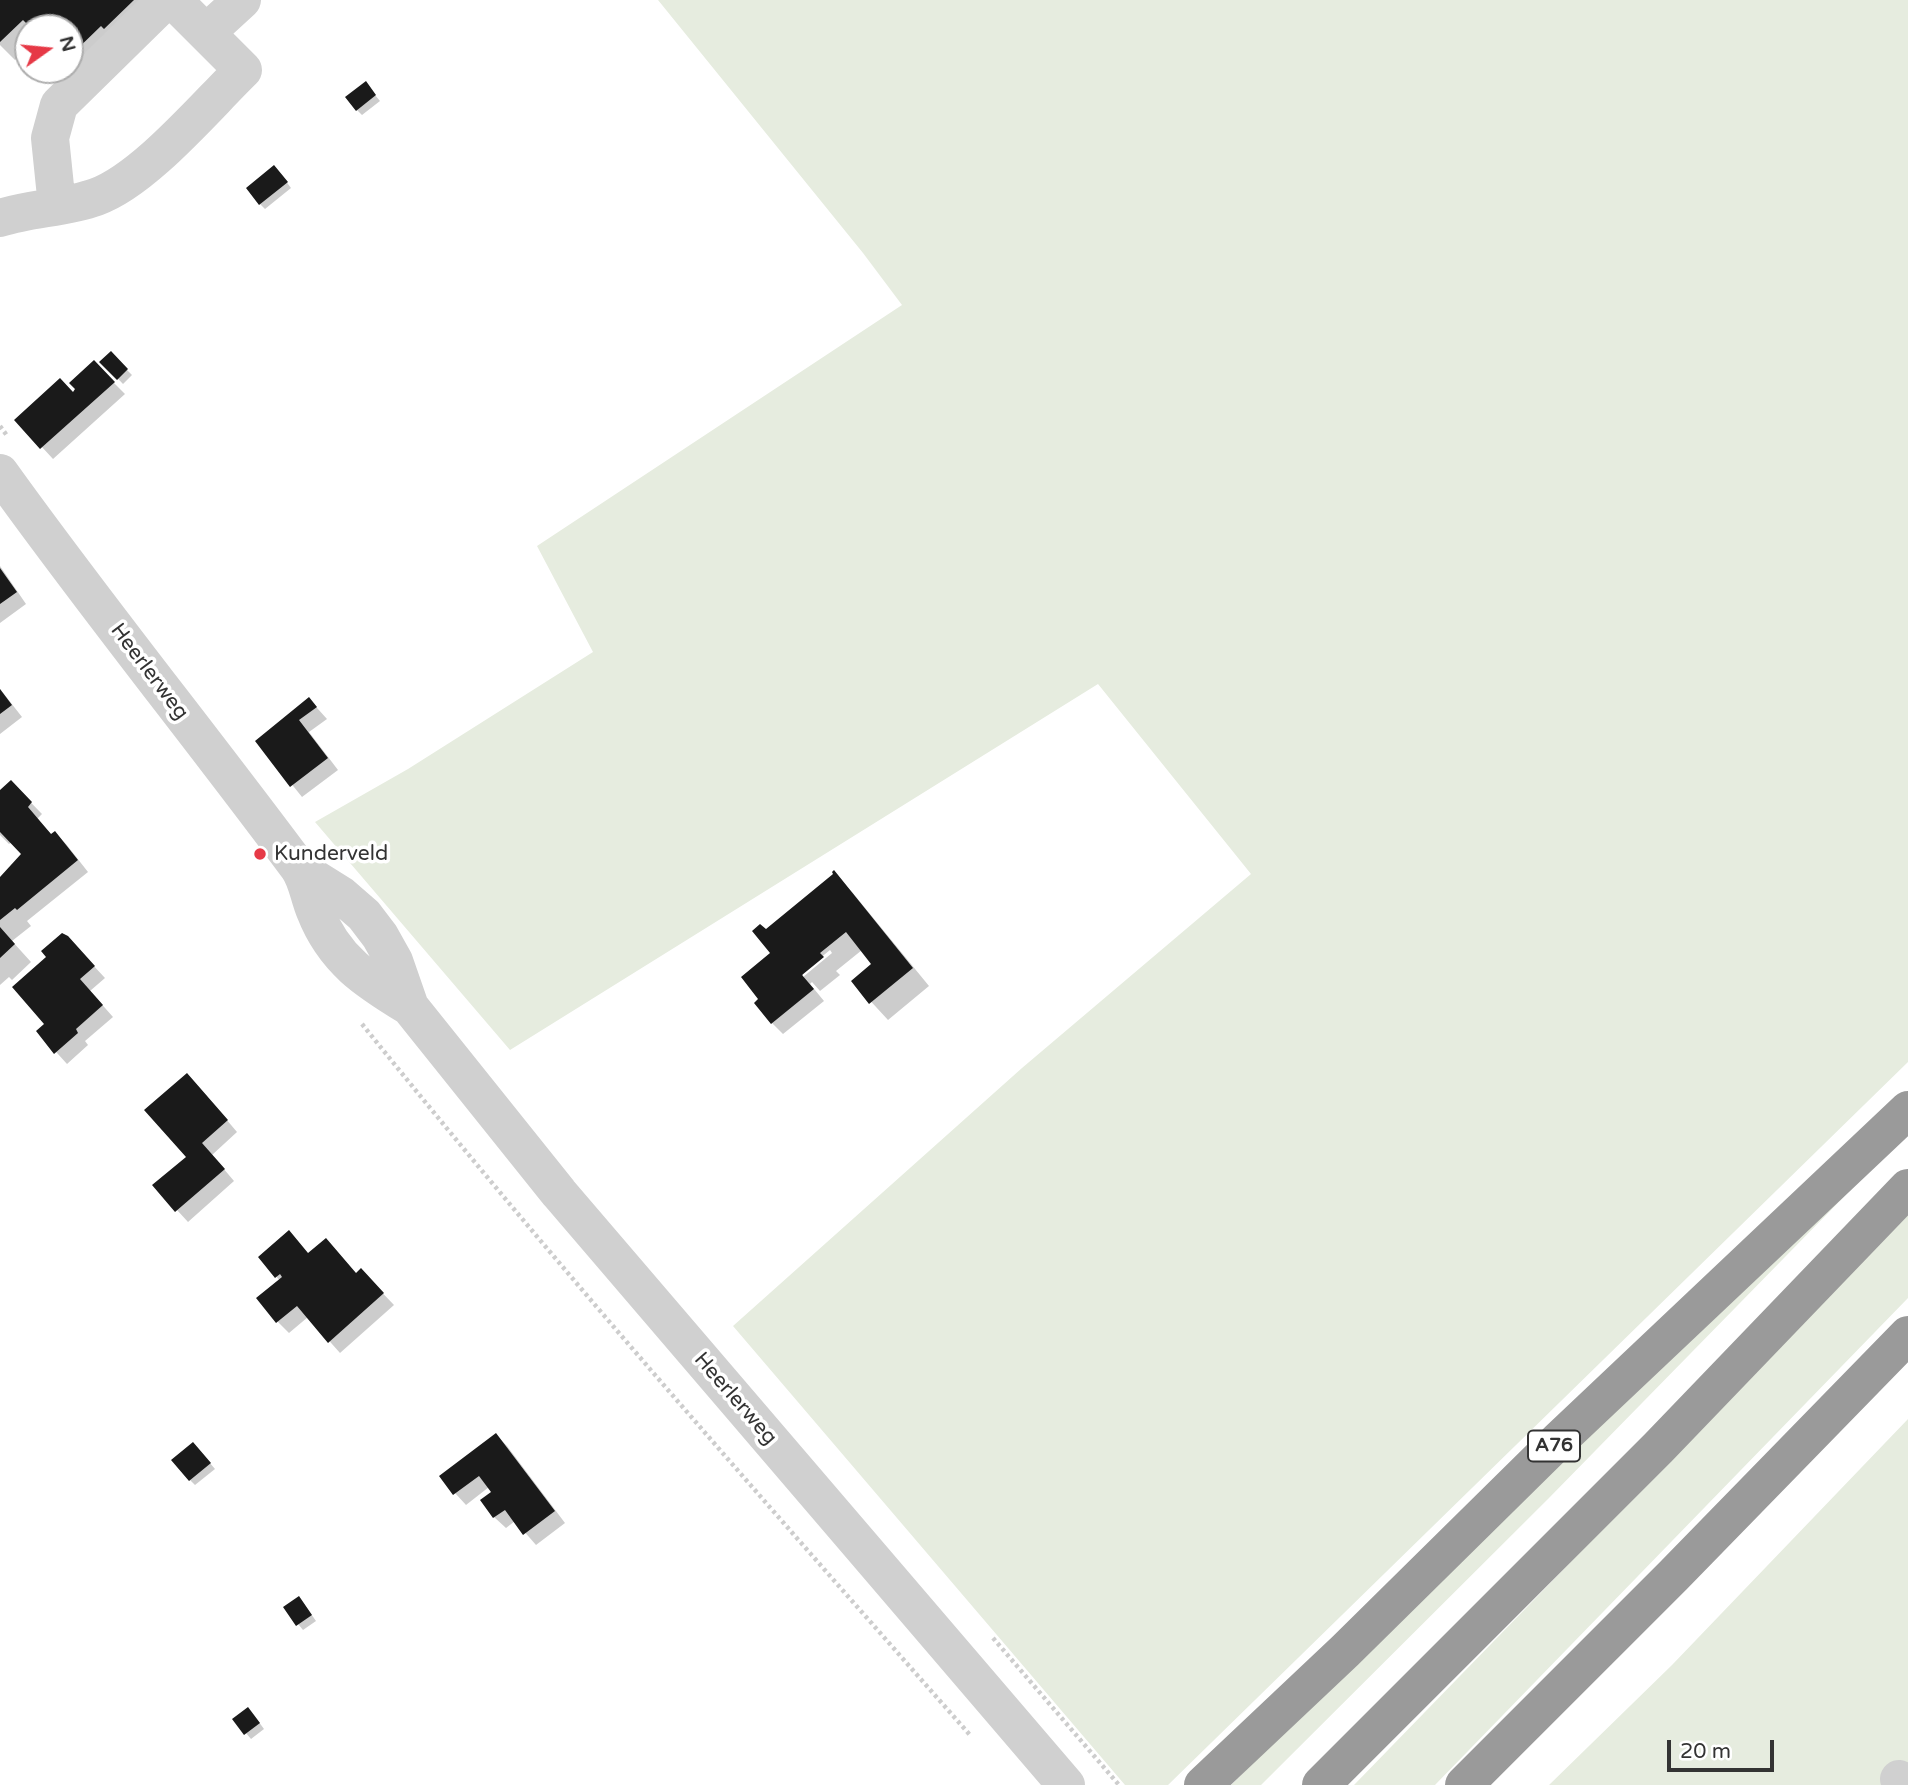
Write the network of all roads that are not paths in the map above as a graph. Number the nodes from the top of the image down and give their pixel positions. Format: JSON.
{"nodes":[{"id":1,"x":166,"y":0,"type":"edge"},
{"id":2,"x":173,"y":0,"type":"edge"},
{"id":3,"x":242,"y":0,"type":"edge"},
{"id":4,"x":206,"y":33,"type":"junction"},
{"id":5,"x":57,"y":206,"type":"junction"},
{"id":6,"x":0,"y":218,"type":"edge"},
{"id":7,"x":0,"y":473,"type":"edge"},
{"id":8,"x":1908,"y":1110,"type":"edge"},
{"id":9,"x":1908,"y":1188,"type":"edge"},
{"id":10,"x":1908,"y":1335,"type":"edge"},
{"id":11,"x":1066,"y":1785,"type":"edge"},
{"id":12,"x":1203,"y":1785,"type":"edge"},
{"id":13,"x":1321,"y":1785,"type":"edge"},
{"id":14,"x":1464,"y":1785,"type":"edge"}],
"edges":[{"from":1,"to":5,"type":"street"},
{"from":2,"to":4,"type":"street"},
{"from":3,"to":4,"type":"street"},
{"from":4,"to":5,"type":"street"},
{"from":5,"to":6,"type":"street"},
{"from":7,"to":11,"type":"street","name":"Heerlerweg"},
{"from":8,"to":12,"type":"highway","number":"A76"},
{"from":9,"to":13,"type":"highway"},
{"from":10,"to":14,"type":"highway"}]}
